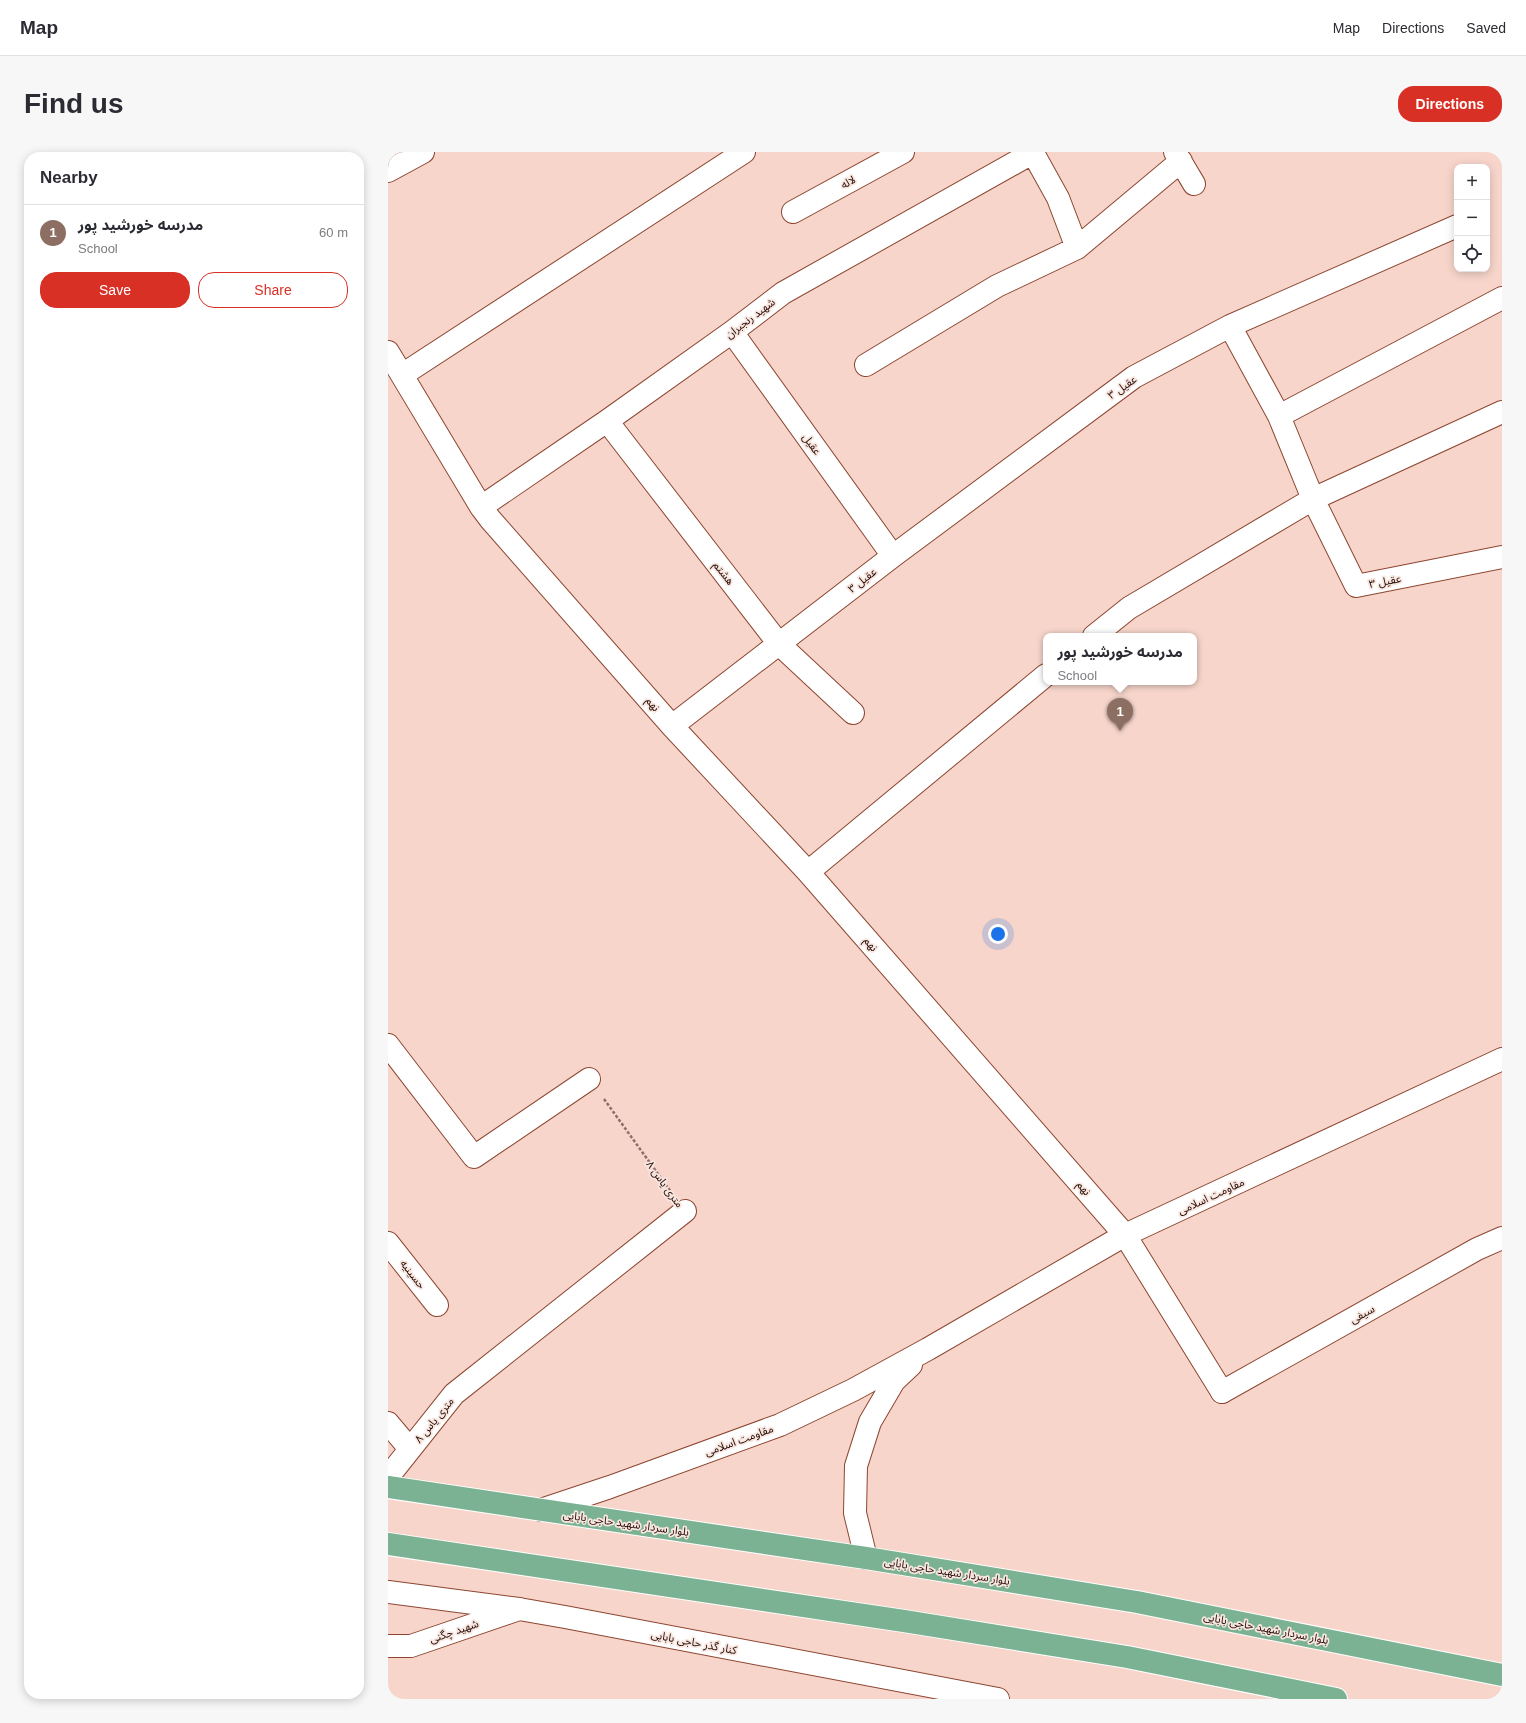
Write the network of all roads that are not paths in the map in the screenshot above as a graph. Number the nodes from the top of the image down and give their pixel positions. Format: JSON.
{"nodes":[{"id":1,"x":423,"y":152,"type":"edge"},
{"id":2,"x":744,"y":152,"type":"edge"},
{"id":3,"x":903,"y":152,"type":"edge"},
{"id":4,"x":1034,"y":152,"type":"edge"},
{"id":5,"x":1178,"y":156,"type":"edge"},
{"id":6,"x":388,"y":171,"type":"edge"},
{"id":7,"x":1194,"y":184,"type":"dead end"},
{"id":8,"x":793,"y":212,"type":"dead end"},
{"id":9,"x":1454,"y":227,"type":"edge"},
{"id":10,"x":1077,"y":248,"type":"junction"},
{"id":11,"x":1502,"y":298,"type":"edge"},
{"id":12,"x":1230,"y":326,"type":"junction"},
{"id":13,"x":732,"y":332,"type":"junction"},
{"id":14,"x":388,"y":352,"type":"edge"},
{"id":15,"x":866,"y":365,"type":"dead end"},
{"id":16,"x":402,"y":375,"type":"junction"},
{"id":17,"x":1502,"y":412,"type":"edge"},
{"id":18,"x":1279,"y":416,"type":"junction"},
{"id":19,"x":607,"y":421,"type":"junction"},
{"id":20,"x":1314,"y":499,"type":"junction"},
{"id":21,"x":486,"y":513,"type":"junction"},
{"id":22,"x":893,"y":556,"type":"junction"},
{"id":23,"x":1502,"y":558,"type":"edge"},
{"id":24,"x":1098,"y":633,"type":"edge"},
{"id":25,"x":779,"y":644,"type":"junction"},
{"id":26,"x":1043,"y":677,"type":"edge"},
{"id":27,"x":853,"y":713,"type":"dead end"},
{"id":28,"x":672,"y":726,"type":"junction"},
{"id":29,"x":808,"y":872,"type":"junction"},
{"id":30,"x":388,"y":1045,"type":"edge"},
{"id":31,"x":1502,"y":1059,"type":"edge"},
{"id":32,"x":590,"y":1079,"type":"road end"},
{"id":33,"x":684,"y":1211,"type":"road end"},
{"id":34,"x":1125,"y":1235,"type":"junction"},
{"id":35,"x":1502,"y":1238,"type":"edge"},
{"id":36,"x":388,"y":1243,"type":"edge"},
{"id":37,"x":437,"y":1306,"type":"dead end"},
{"id":38,"x":928,"y":1350,"type":"junction"},
{"id":39,"x":1222,"y":1392,"type":"joint"},
{"id":40,"x":388,"y":1423,"type":"edge"},
{"id":41,"x":410,"y":1449,"type":"junction"},
{"id":42,"x":388,"y":1477,"type":"edge"},
{"id":43,"x":388,"y":1487,"type":"edge"},
{"id":44,"x":541,"y":1510,"type":"junction"},
{"id":45,"x":388,"y":1544,"type":"edge"},
{"id":46,"x":866,"y":1558,"type":"junction"},
{"id":47,"x":388,"y":1592,"type":"edge"},
{"id":48,"x":519,"y":1609,"type":"junction"},
{"id":49,"x":388,"y":1646,"type":"edge"},
{"id":50,"x":1502,"y":1675,"type":"edge"},
{"id":51,"x":1311,"y":1696,"type":"edge"},
{"id":52,"x":998,"y":1699,"type":"edge"},
{"id":53,"x":1336,"y":1699,"type":"edge"}],
"edges":[{"from":1,"to":6,"type":"street"},
{"from":2,"to":16,"type":"street"},
{"from":3,"to":8,"type":"street","name":"لاله"},
{"from":4,"to":10,"type":"street"},
{"from":4,"to":13,"type":"street","name":"شهید رنجبران"},
{"from":5,"to":7,"type":"street"},
{"from":5,"to":10,"type":"street"},
{"from":9,"to":12,"type":"street"},
{"from":10,"to":15,"type":"street"},
{"from":11,"to":18,"type":"street"},
{"from":12,"to":18,"type":"street","name":"عقیل ۳"},
{"from":12,"to":22,"type":"street","name":"عقیل ۳"},
{"from":13,"to":19,"type":"street","name":"شهید رنجبران"},
{"from":13,"to":22,"type":"street","name":"عقیل"},
{"from":14,"to":16,"type":"street","name":"نهم"},
{"from":16,"to":21,"type":"street","name":"نهم"},
{"from":17,"to":20,"type":"street"},
{"from":18,"to":20,"type":"street","name":"عقیل ۳"},
{"from":19,"to":21,"type":"street","name":"شهید رنجبران"},
{"from":19,"to":25,"type":"street","name":"هشتم"},
{"from":20,"to":23,"type":"street","name":"عقیل ۳"},
{"from":20,"to":24,"type":"street"},
{"from":21,"to":28,"type":"street","name":"نهم"},
{"from":22,"to":25,"type":"street","name":"عقیل ۳"},
{"from":25,"to":27,"type":"street","name":"هشتم"},
{"from":25,"to":28,"type":"street","name":"عقیل ۳"},
{"from":26,"to":29,"type":"street"},
{"from":28,"to":29,"type":"street","name":"نهم"},
{"from":29,"to":34,"type":"street","name":"نهم"},
{"from":30,"to":32,"type":"street"},
{"from":31,"to":34,"type":"street","name":"مقاومت اسلامی"},
{"from":33,"to":41,"type":"street","name":"۸ متری یاس"},
{"from":34,"to":38,"type":"street","name":"مقاومت اسلامی"},
{"from":34,"to":39,"type":"street","name":"نهم"},
{"from":35,"to":39,"type":"street","name":"سیفی"},
{"from":36,"to":37,"type":"street","name":"حسینیه"},
{"from":38,"to":44,"type":"street","name":"مقاومت اسلامی"},
{"from":38,"to":46,"type":"street","name":"مقاومت اسلامی"},
{"from":40,"to":41,"type":"street"},
{"from":41,"to":42,"type":"street","name":"۸ متری یاس"},
{"from":43,"to":44,"type":"highway","name":"بلوار سردار شهید حاجی بابایی"},
{"from":44,"to":46,"type":"highway","name":"بلوار سردار شهید حاجی بابایی"},
{"from":45,"to":51,"type":"highway"},
{"from":46,"to":50,"type":"highway","name":"بلوار سردار شهید حاجی بابایی"},
{"from":47,"to":48,"type":"street","name":"کنار گذر حاجی بابایی"},
{"from":48,"to":49,"type":"street","name":"شهید چگنی"},
{"from":48,"to":52,"type":"street","name":"کنار گذر حاجی بابایی"},
{"from":51,"to":53,"type":"highway"}]}
